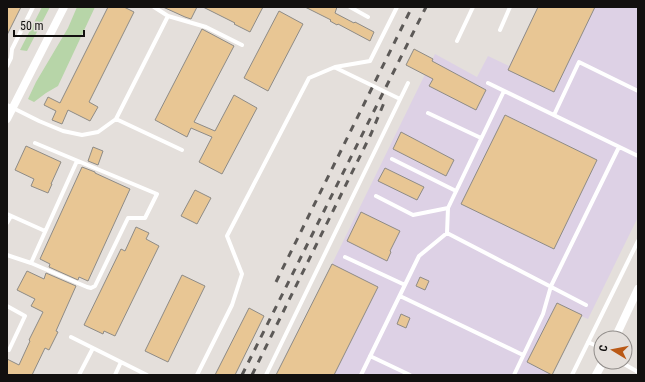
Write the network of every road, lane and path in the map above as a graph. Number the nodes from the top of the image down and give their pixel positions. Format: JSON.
{"nodes":[{"id":1,"x":33,"y":7,"type":"edge"},
{"id":2,"x":64,"y":7,"type":"edge"},
{"id":3,"x":154,"y":7,"type":"edge"},
{"id":4,"x":350,"y":7,"type":"edge"},
{"id":5,"x":397,"y":7,"type":"edge"},
{"id":6,"x":473,"y":7,"type":"edge"},
{"id":7,"x":510,"y":7,"type":"edge"},
{"id":8,"x":168,"y":16,"type":"junction"},
{"id":9,"x":368,"y":17,"type":"dead end"},
{"id":10,"x":500,"y":30,"type":"dead end"},
{"id":11,"x":457,"y":41,"type":"dead end"},
{"id":12,"x":242,"y":45,"type":"dead end"},
{"id":13,"x":7,"y":66,"type":"edge"},
{"id":14,"x":335,"y":67,"type":"junction"},
{"id":15,"x":408,"y":83,"type":"dead end"},
{"id":16,"x":488,"y":83,"type":"dead end"},
{"id":17,"x":504,"y":91,"type":"junction"},
{"id":18,"x":638,"y":91,"type":"edge"},
{"id":19,"x":400,"y":99,"type":"junction"},
{"id":20,"x":10,"y":106,"type":"edge"},
{"id":21,"x":428,"y":113,"type":"dead end"},
{"id":22,"x":554,"y":115,"type":"junction"},
{"id":23,"x":7,"y":118,"type":"edge"},
{"id":24,"x":116,"y":119,"type":"junction"},
{"id":25,"x":481,"y":138,"type":"junction"},
{"id":26,"x":35,"y":143,"type":"dead end"},
{"id":27,"x":619,"y":147,"type":"junction"},
{"id":28,"x":182,"y":150,"type":"dead end"},
{"id":29,"x":638,"y":156,"type":"edge"},
{"id":30,"x":392,"y":159,"type":"dead end"},
{"id":31,"x":77,"y":161,"type":"junction"},
{"id":32,"x":456,"y":191,"type":"junction"},
{"id":33,"x":376,"y":196,"type":"dead end"},
{"id":34,"x":448,"y":208,"type":"junction"},
{"id":35,"x":9,"y":215,"type":"edge"},
{"id":36,"x":7,"y":224,"type":"edge"},
{"id":37,"x":45,"y":231,"type":"junction"},
{"id":38,"x":447,"y":233,"type":"junction"},
{"id":39,"x":638,"y":242,"type":"edge"},
{"id":40,"x":7,"y":255,"type":"edge"},
{"id":41,"x":345,"y":257,"type":"dead end"},
{"id":42,"x":31,"y":263,"type":"junction"},
{"id":43,"x":405,"y":285,"type":"junction"},
{"id":44,"x":551,"y":286,"type":"junction"},
{"id":45,"x":638,"y":289,"type":"edge"},
{"id":46,"x":400,"y":296,"type":"junction"},
{"id":47,"x":586,"y":305,"type":"dead end"},
{"id":48,"x":7,"y":306,"type":"edge"},
{"id":49,"x":618,"y":330,"type":"edge"},
{"id":50,"x":71,"y":338,"type":"dead end"},
{"id":51,"x":588,"y":342,"type":"junction"},
{"id":52,"x":593,"y":344,"type":"edge"},
{"id":53,"x":93,"y":348,"type":"junction"},
{"id":54,"x":7,"y":349,"type":"edge"},
{"id":55,"x":523,"y":355,"type":"junction"},
{"id":56,"x":370,"y":356,"type":"junction"},
{"id":57,"x":121,"y":362,"type":"junction"},
{"id":58,"x":405,"y":374,"type":"edge"},
{"id":59,"x":79,"y":375,"type":"edge"},
{"id":60,"x":115,"y":375,"type":"edge"},
{"id":61,"x":147,"y":375,"type":"edge"},
{"id":62,"x":197,"y":375,"type":"edge"},
{"id":63,"x":266,"y":375,"type":"edge"},
{"id":64,"x":361,"y":375,"type":"edge"},
{"id":65,"x":410,"y":375,"type":"edge"},
{"id":66,"x":514,"y":375,"type":"edge"},
{"id":67,"x":572,"y":375,"type":"edge"}],
"edges":[{"from":1,"to":13,"type":"lane"},
{"from":2,"to":20,"type":"street"},
{"from":3,"to":8,"type":"lane"},
{"from":4,"to":9,"type":"lane"},
{"from":5,"to":14,"type":"lane"},
{"from":6,"to":11,"type":"lane"},
{"from":7,"to":10,"type":"lane"},
{"from":8,"to":12,"type":"lane"},
{"from":8,"to":24,"type":"lane"},
{"from":14,"to":19,"type":"lane"},
{"from":14,"to":62,"type":"lane"},
{"from":15,"to":19,"type":"lane"},
{"from":16,"to":17,"type":"lane"},
{"from":17,"to":22,"type":"lane"},
{"from":17,"to":25,"type":"lane"},
{"from":18,"to":22,"type":"lane"},
{"from":19,"to":63,"type":"lane"},
{"from":20,"to":23,"type":"street"},
{"from":20,"to":24,"type":"lane"},
{"from":21,"to":25,"type":"lane"},
{"from":22,"to":27,"type":"lane"},
{"from":24,"to":28,"type":"lane"},
{"from":25,"to":32,"type":"lane"},
{"from":26,"to":31,"type":"lane"},
{"from":27,"to":29,"type":"lane"},
{"from":27,"to":44,"type":"lane"},
{"from":30,"to":32,"type":"lane"},
{"from":31,"to":37,"type":"lane"},
{"from":31,"to":42,"type":"lane"},
{"from":32,"to":34,"type":"lane"},
{"from":33,"to":34,"type":"lane"},
{"from":34,"to":38,"type":"lane"},
{"from":35,"to":36,"type":"lane"},
{"from":35,"to":37,"type":"lane"},
{"from":37,"to":42,"type":"lane"},
{"from":38,"to":43,"type":"lane"},
{"from":38,"to":44,"type":"lane"},
{"from":39,"to":51,"type":"lane"},
{"from":40,"to":42,"type":"lane"},
{"from":41,"to":43,"type":"lane"},
{"from":43,"to":46,"type":"lane"},
{"from":44,"to":47,"type":"lane"},
{"from":44,"to":55,"type":"lane"},
{"from":45,"to":49,"type":"street"},
{"from":46,"to":55,"type":"lane"},
{"from":46,"to":56,"type":"lane"},
{"from":48,"to":54,"type":"lane"},
{"from":50,"to":53,"type":"lane"},
{"from":51,"to":52,"type":"lane"},
{"from":51,"to":67,"type":"lane"},
{"from":53,"to":57,"type":"lane"},
{"from":53,"to":59,"type":"lane"},
{"from":55,"to":66,"type":"lane"},
{"from":56,"to":58,"type":"lane"},
{"from":56,"to":64,"type":"lane"},
{"from":57,"to":60,"type":"lane"},
{"from":57,"to":61,"type":"lane"},
{"from":58,"to":65,"type":"lane"}]}
